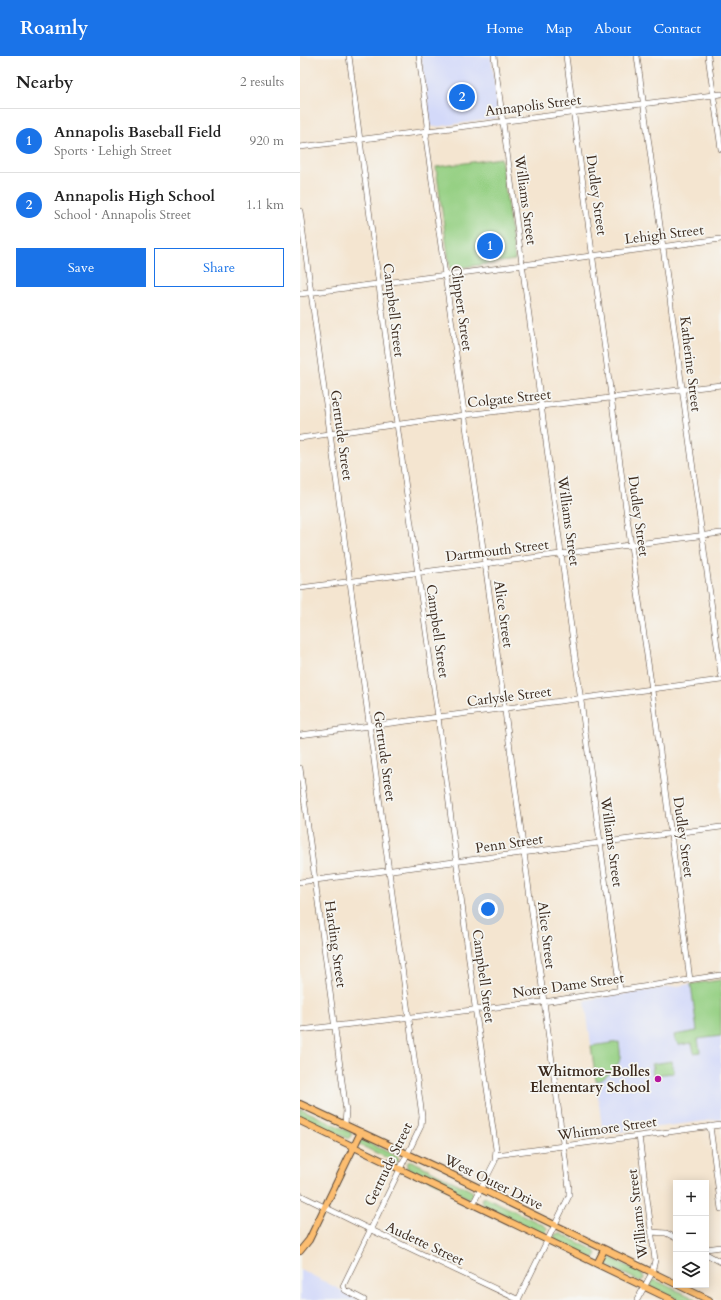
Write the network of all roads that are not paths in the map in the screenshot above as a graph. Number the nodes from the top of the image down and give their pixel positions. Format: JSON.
{"nodes":[{"id":1,"x":349,"y":56,"type":"edge"},
{"id":2,"x":418,"y":56,"type":"edge"},
{"id":3,"x":494,"y":56,"type":"edge"},
{"id":4,"x":566,"y":56,"type":"edge"},
{"id":5,"x":637,"y":56,"type":"edge"},
{"id":6,"x":708,"y":56,"type":"edge"},
{"id":7,"x":713,"y":94,"type":"junction"},
{"id":8,"x":721,"y":94,"type":"edge"},
{"id":9,"x":643,"y":104,"type":"junction"},
{"id":10,"x":574,"y":112,"type":"junction"},
{"id":11,"x":503,"y":121,"type":"junction"},
{"id":12,"x":426,"y":131,"type":"junction"},
{"id":13,"x":360,"y":139,"type":"junction"},
{"id":14,"x":300,"y":147,"type":"edge"},
{"id":15,"x":721,"y":150,"type":"edge"},
{"id":16,"x":300,"y":211,"type":"edge"},
{"id":17,"x":721,"y":239,"type":"edge"},
{"id":18,"x":664,"y":246,"type":"junction"},
{"id":19,"x":593,"y":256,"type":"junction"},
{"id":20,"x":523,"y":265,"type":"junction"},
{"id":21,"x":445,"y":275,"type":"junction"},
{"id":22,"x":379,"y":284,"type":"junction"},
{"id":23,"x":310,"y":293,"type":"junction"},
{"id":24,"x":300,"y":294,"type":"edge"},
{"id":25,"x":721,"y":385,"type":"edge"},
{"id":26,"x":682,"y":390,"type":"junction"},
{"id":27,"x":611,"y":398,"type":"junction"},
{"id":28,"x":541,"y":406,"type":"junction"},
{"id":29,"x":465,"y":415,"type":"junction"},
{"id":30,"x":397,"y":424,"type":"junction"},
{"id":31,"x":330,"y":433,"type":"junction"},
{"id":32,"x":300,"y":438,"type":"edge"},
{"id":33,"x":721,"y":533,"type":"edge"},
{"id":34,"x":702,"y":535,"type":"junction"},
{"id":35,"x":631,"y":545,"type":"junction"},
{"id":36,"x":561,"y":554,"type":"junction"},
{"id":37,"x":485,"y":563,"type":"junction"},
{"id":38,"x":417,"y":572,"type":"junction"},
{"id":39,"x":350,"y":582,"type":"junction"},
{"id":40,"x":300,"y":588,"type":"edge"},
{"id":41,"x":721,"y":675,"type":"edge"},
{"id":42,"x":721,"y":680,"type":"edge"},
{"id":43,"x":652,"y":689,"type":"junction"},
{"id":44,"x":580,"y":699,"type":"junction"},
{"id":45,"x":505,"y":709,"type":"junction"},
{"id":46,"x":438,"y":717,"type":"junction"},
{"id":47,"x":369,"y":726,"type":"junction"},
{"id":48,"x":300,"y":736,"type":"edge"},
{"id":49,"x":300,"y":768,"type":"edge"},
{"id":50,"x":721,"y":827,"type":"edge"},
{"id":51,"x":671,"y":834,"type":"junction"},
{"id":52,"x":600,"y":844,"type":"junction"},
{"id":53,"x":525,"y":852,"type":"junction"},
{"id":54,"x":457,"y":862,"type":"junction"},
{"id":55,"x":389,"y":870,"type":"junction"},
{"id":56,"x":315,"y":880,"type":"junction"},
{"id":57,"x":300,"y":882,"type":"edge"},
{"id":58,"x":721,"y":975,"type":"edge"},
{"id":59,"x":690,"y":980,"type":"junction"},
{"id":60,"x":620,"y":990,"type":"junction"},
{"id":61,"x":544,"y":1001,"type":"junction"},
{"id":62,"x":476,"y":1010,"type":"junction"},
{"id":63,"x":408,"y":1017,"type":"junction"},
{"id":64,"x":335,"y":1026,"type":"junction"},
{"id":65,"x":300,"y":1030,"type":"edge"},
{"id":66,"x":300,"y":1104,"type":"edge"},
{"id":67,"x":300,"y":1121,"type":"edge"},
{"id":68,"x":345,"y":1124,"type":"junction"},
{"id":69,"x":721,"y":1125,"type":"edge"},
{"id":70,"x":710,"y":1126,"type":"junction"},
{"id":71,"x":361,"y":1132,"type":"junction"},
{"id":72,"x":639,"y":1136,"type":"junction"},
{"id":73,"x":354,"y":1146,"type":"junction"},
{"id":74,"x":564,"y":1146,"type":"junction"},
{"id":75,"x":407,"y":1154,"type":"junction"},
{"id":76,"x":496,"y":1155,"type":"junction"},
{"id":77,"x":400,"y":1169,"type":"junction"},
{"id":78,"x":481,"y":1190,"type":"junction"},
{"id":79,"x":300,"y":1195,"type":"edge"},
{"id":80,"x":473,"y":1204,"type":"junction"},
{"id":81,"x":325,"y":1208,"type":"junction"},
{"id":82,"x":721,"y":1209,"type":"edge"},
{"id":83,"x":554,"y":1225,"type":"junction"},
{"id":84,"x":370,"y":1230,"type":"junction"},
{"id":85,"x":651,"y":1232,"type":"junction"},
{"id":86,"x":673,"y":1236,"type":"edge"},
{"id":87,"x":547,"y":1241,"type":"junction"},
{"id":88,"x":721,"y":1248,"type":"edge"},
{"id":89,"x":709,"y":1249,"type":"edge"},
{"id":90,"x":604,"y":1250,"type":"junction"},
{"id":91,"x":300,"y":1251,"type":"edge"},
{"id":92,"x":709,"y":1256,"type":"edge"},
{"id":93,"x":721,"y":1262,"type":"edge"},
{"id":94,"x":597,"y":1264,"type":"junction"},
{"id":95,"x":652,"y":1272,"type":"junction"},
{"id":96,"x":673,"y":1283,"type":"edge"},
{"id":97,"x":644,"y":1287,"type":"junction"},
{"id":98,"x":683,"y":1288,"type":"edge"},
{"id":99,"x":364,"y":1300,"type":"edge"},
{"id":100,"x":519,"y":1300,"type":"edge"},
{"id":101,"x":638,"y":1300,"type":"edge"},
{"id":102,"x":672,"y":1300,"type":"edge"},
{"id":103,"x":709,"y":1300,"type":"edge"}],
"edges":[{"from":1,"to":13,"type":"street","name":"Campbell Street"},
{"from":2,"to":12,"type":"street","name":"Clippert Street"},
{"from":3,"to":11,"type":"street","name":"Williams Street"},
{"from":4,"to":10,"type":"street","name":"Dudley Street"},
{"from":5,"to":9,"type":"street","name":"Katherine Street"},
{"from":6,"to":7,"type":"street"},
{"from":7,"to":8,"type":"street","name":"Annapolis Street"},
{"from":7,"to":9,"type":"street","name":"Annapolis Street"},
{"from":7,"to":15,"type":"street"},
{"from":9,"to":10,"type":"street","name":"Annapolis Street"},
{"from":9,"to":18,"type":"street","name":"Katherine Street"},
{"from":10,"to":11,"type":"street","name":"Annapolis Street"},
{"from":10,"to":19,"type":"street","name":"Dudley Street"},
{"from":11,"to":12,"type":"street","name":"Annapolis Street"},
{"from":11,"to":20,"type":"street","name":"Williams Street"},
{"from":12,"to":13,"type":"street","name":"Annapolis Street"},
{"from":12,"to":21,"type":"street","name":"Clippert Street"},
{"from":13,"to":14,"type":"street","name":"Annapolis Street"},
{"from":13,"to":22,"type":"street","name":"Campbell Street"},
{"from":16,"to":23,"type":"street","name":"Gertrude Street"},
{"from":17,"to":18,"type":"street","name":"Lehigh Street"},
{"from":18,"to":19,"type":"street","name":"Lehigh Street"},
{"from":18,"to":26,"type":"street","name":"Katherine Street"},
{"from":19,"to":20,"type":"street","name":"Lehigh Street"},
{"from":19,"to":27,"type":"street","name":"Dudley Street"},
{"from":20,"to":21,"type":"street","name":"Lehigh Street"},
{"from":20,"to":28,"type":"street","name":"Williams Street"},
{"from":21,"to":22,"type":"street","name":"Lehigh Street"},
{"from":21,"to":29,"type":"street","name":"Clippert Street"},
{"from":22,"to":23,"type":"street","name":"Lehigh Street"},
{"from":22,"to":30,"type":"street","name":"Campbell Street"},
{"from":23,"to":24,"type":"street","name":"Lehigh Street"},
{"from":23,"to":31,"type":"street","name":"Gertrude Street"},
{"from":25,"to":26,"type":"street","name":"Colgate Street"},
{"from":26,"to":27,"type":"street","name":"Colgate Street"},
{"from":26,"to":34,"type":"street","name":"Katherine Street"},
{"from":27,"to":28,"type":"street","name":"Colgate Street"},
{"from":27,"to":35,"type":"street","name":"Dudley Street"},
{"from":28,"to":29,"type":"street","name":"Colgate Street"},
{"from":28,"to":36,"type":"street","name":"Williams Street"},
{"from":29,"to":30,"type":"street","name":"Colgate Street"},
{"from":29,"to":37,"type":"street","name":"Clippert Street"},
{"from":30,"to":31,"type":"street","name":"Colgate Street"},
{"from":30,"to":38,"type":"street","name":"Campbell Street"},
{"from":31,"to":32,"type":"street","name":"Colgate Street"},
{"from":31,"to":39,"type":"street","name":"Gertrude Street"},
{"from":33,"to":34,"type":"street","name":"Dartmouth Street"},
{"from":34,"to":35,"type":"street","name":"Dartmouth Street"},
{"from":34,"to":41,"type":"street","name":"Katherine Street"},
{"from":35,"to":36,"type":"street","name":"Dartmouth Street"},
{"from":35,"to":43,"type":"street","name":"Dudley Street"},
{"from":36,"to":37,"type":"street","name":"Dartmouth Street"},
{"from":36,"to":44,"type":"street","name":"Williams Street"},
{"from":37,"to":38,"type":"street","name":"Dartmouth Street"},
{"from":37,"to":45,"type":"street","name":"Alice Street"},
{"from":38,"to":39,"type":"street","name":"Dartmouth Street"},
{"from":38,"to":46,"type":"street","name":"Campbell Street"},
{"from":39,"to":40,"type":"street","name":"Dartmouth Street"},
{"from":39,"to":47,"type":"street","name":"Gertrude Street"},
{"from":42,"to":43,"type":"street","name":"Carlysle Street"},
{"from":43,"to":44,"type":"street","name":"Carlysle Street"},
{"from":43,"to":51,"type":"street","name":"Dudley Street"},
{"from":44,"to":45,"type":"street","name":"Carlysle Street"},
{"from":44,"to":52,"type":"street","name":"Williams Street"},
{"from":45,"to":46,"type":"street","name":"Carlysle Street"},
{"from":45,"to":53,"type":"street","name":"Alice Street"},
{"from":46,"to":47,"type":"street","name":"Carlysle Street"},
{"from":46,"to":54,"type":"street","name":"Campbell Street"},
{"from":47,"to":48,"type":"street","name":"Carlysle Street"},
{"from":47,"to":55,"type":"street","name":"Gertrude Street"},
{"from":49,"to":56,"type":"street","name":"Harding Street"},
{"from":50,"to":51,"type":"street","name":"Penn Street"},
{"from":51,"to":52,"type":"street","name":"Penn Street"},
{"from":51,"to":59,"type":"street","name":"Dudley Street"},
{"from":52,"to":53,"type":"street","name":"Penn Street"},
{"from":52,"to":60,"type":"street","name":"Williams Street"},
{"from":53,"to":54,"type":"street","name":"Penn Street"},
{"from":53,"to":61,"type":"street","name":"Alice Street"},
{"from":54,"to":55,"type":"street","name":"Penn Street"},
{"from":54,"to":62,"type":"street","name":"Campbell Street"},
{"from":55,"to":56,"type":"street","name":"Penn Street"},
{"from":55,"to":63,"type":"street","name":"Gertrude Street"},
{"from":56,"to":57,"type":"street","name":"Penn Street"},
{"from":56,"to":64,"type":"street","name":"Harding Street"},
{"from":58,"to":59,"type":"street","name":"Notre Dame Street"},
{"from":59,"to":60,"type":"street","name":"Notre Dame Street"},
{"from":60,"to":61,"type":"street","name":"Notre Dame Street"},
{"from":61,"to":62,"type":"street","name":"Notre Dame Street"},
{"from":61,"to":74,"type":"street","name":"Alice Street"},
{"from":62,"to":63,"type":"street","name":"Notre Dame Street"},
{"from":62,"to":76,"type":"street","name":"Campbell Street"},
{"from":63,"to":64,"type":"street","name":"Notre Dame Street"},
{"from":63,"to":75,"type":"street","name":"Gertrude Street"},
{"from":64,"to":65,"type":"street","name":"Notre Dame Street"},
{"from":64,"to":68,"type":"street","name":"Harding Street"},
{"from":66,"to":68,"type":"main road","name":"West Outer Drive"},
{"from":67,"to":73,"type":"main road","name":"West Outer Drive"},
{"from":68,"to":71,"type":"main road","name":"West Outer Drive"},
{"from":69,"to":70,"type":"street","name":"Whitmore Street"},
{"from":70,"to":72,"type":"street","name":"Whitmore Street"},
{"from":70,"to":82,"type":"street"},
{"from":71,"to":73,"type":"main road"},
{"from":71,"to":75,"type":"main road","name":"West Outer Drive"},
{"from":72,"to":74,"type":"street","name":"Whitmore Street"},
{"from":72,"to":85,"type":"street","name":"Williams Street"},
{"from":73,"to":77,"type":"main road","name":"West Outer Drive"},
{"from":73,"to":81,"type":"main road"},
{"from":74,"to":76,"type":"street","name":"Whitmore Street"},
{"from":74,"to":83,"type":"street","name":"Alice Street"},
{"from":75,"to":77,"type":"street","name":"Gertrude Street"},
{"from":75,"to":78,"type":"main road","name":"West Outer Drive"},
{"from":76,"to":78,"type":"street","name":"Campbell Street"},
{"from":77,"to":80,"type":"main road","name":"West Outer Drive"},
{"from":77,"to":84,"type":"street","name":"Gertrude Street"},
{"from":78,"to":80,"type":"street","name":"Campbell Street"},
{"from":78,"to":83,"type":"main road","name":"West Outer Drive"},
{"from":79,"to":81,"type":"street","name":"Audette Street"},
{"from":80,"to":87,"type":"main road","name":"West Outer Drive"},
{"from":81,"to":84,"type":"street","name":"Audette Street"},
{"from":81,"to":91,"type":"main road"},
{"from":83,"to":87,"type":"street","name":"Alice Street"},
{"from":83,"to":90,"type":"main road","name":"West Outer Drive"},
{"from":84,"to":99,"type":"street","name":"Gertrude Street"},
{"from":84,"to":100,"type":"street","name":"Audette Street"},
{"from":85,"to":86,"type":"street"},
{"from":85,"to":95,"type":"street","name":"Williams Street"},
{"from":87,"to":94,"type":"main road","name":"West Outer Drive"},
{"from":87,"to":100,"type":"street","name":"Alice Street"},
{"from":88,"to":89,"type":"street"},
{"from":90,"to":94,"type":"main road"},
{"from":90,"to":95,"type":"main road","name":"West Outer Drive"},
{"from":92,"to":93,"type":"street"},
{"from":94,"to":97,"type":"main road","name":"West Outer Drive"},
{"from":95,"to":96,"type":"main road","name":"West Outer Drive"},
{"from":95,"to":97,"type":"street","name":"Williams Street"},
{"from":97,"to":101,"type":"street","name":"Williams Street"},
{"from":97,"to":102,"type":"main road","name":"West Outer Drive"},
{"from":98,"to":103,"type":"main road","name":"West Outer Drive"}]}
